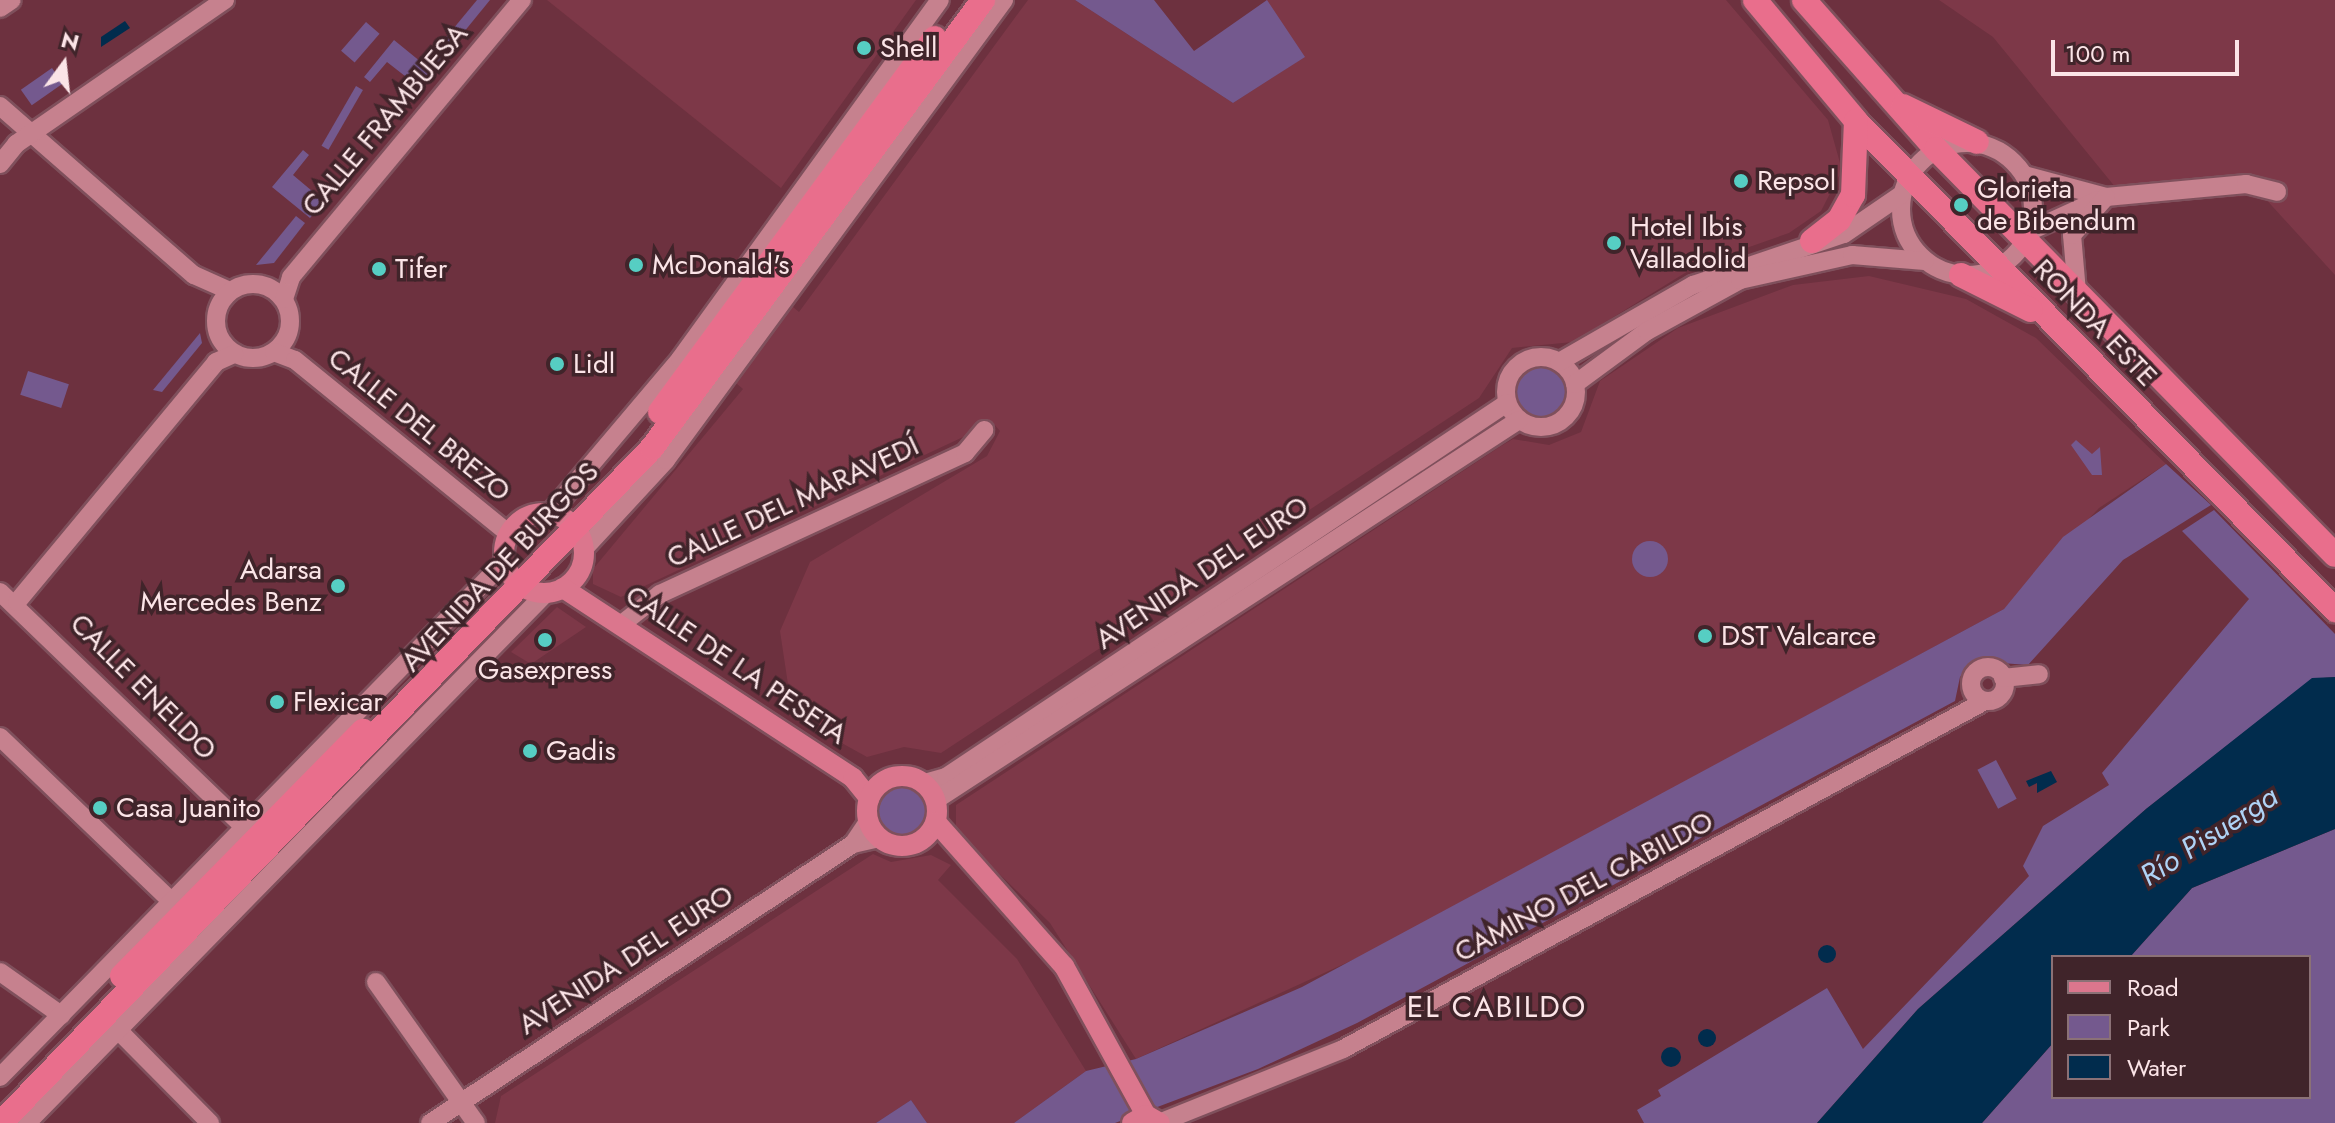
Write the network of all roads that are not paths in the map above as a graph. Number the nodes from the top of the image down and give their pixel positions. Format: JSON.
{"nodes":[{"id":1,"x":12,"y":0,"type":"edge"},
{"id":2,"x":225,"y":0,"type":"edge"},
{"id":3,"x":522,"y":0,"type":"edge"},
{"id":4,"x":940,"y":0,"type":"edge"},
{"id":5,"x":963,"y":0,"type":"edge"},
{"id":6,"x":983,"y":0,"type":"edge"},
{"id":7,"x":1002,"y":0,"type":"edge"},
{"id":8,"x":1755,"y":0,"type":"edge"},
{"id":9,"x":1804,"y":0,"type":"edge"},
{"id":10,"x":0,"y":8,"type":"edge"},
{"id":11,"x":952,"y":42,"type":"junction"},
{"id":12,"x":913,"y":97,"type":"junction"},
{"id":13,"x":1893,"y":102,"type":"junction"},
{"id":14,"x":0,"y":106,"type":"edge"},
{"id":15,"x":1856,"y":121,"type":"junction"},
{"id":16,"x":27,"y":136,"type":"junction"},
{"id":17,"x":1977,"y":142,"type":"junction"},
{"id":18,"x":1936,"y":149,"type":"junction"},
{"id":19,"x":0,"y":164,"type":"edge"},
{"id":20,"x":876,"y":175,"type":"junction"},
{"id":21,"x":2024,"y":175,"type":"junction"},
{"id":22,"x":1905,"y":185,"type":"junction"},
{"id":23,"x":2277,"y":192,"type":"dead end"},
{"id":24,"x":798,"y":195,"type":"junction"},
{"id":25,"x":2106,"y":197,"type":"junction"},
{"id":26,"x":831,"y":236,"type":"junction"},
{"id":27,"x":2027,"y":236,"type":"junction"},
{"id":28,"x":800,"y":237,"type":"junction"},
{"id":29,"x":1812,"y":241,"type":"junction"},
{"id":30,"x":1925,"y":261,"type":"junction"},
{"id":31,"x":1998,"y":267,"type":"junction"},
{"id":32,"x":776,"y":271,"type":"junction"},
{"id":33,"x":742,"y":272,"type":"junction"},
{"id":34,"x":1961,"y":275,"type":"junction"},
{"id":35,"x":291,"y":277,"type":"junction"},
{"id":36,"x":209,"y":286,"type":"junction"},
{"id":37,"x":268,"y":287,"type":"junction"},
{"id":38,"x":230,"y":291,"type":"junction"},
{"id":39,"x":2078,"y":295,"type":"junction"},
{"id":40,"x":284,"y":299,"type":"junction"},
{"id":41,"x":777,"y":306,"type":"junction"},
{"id":42,"x":218,"y":309,"type":"junction"},
{"id":43,"x":2044,"y":316,"type":"junction"},
{"id":44,"x":280,"y":347,"type":"junction"},
{"id":45,"x":228,"y":348,"type":"junction"},
{"id":46,"x":700,"y":360,"type":"junction"},
{"id":47,"x":1559,"y":362,"type":"junction"},
{"id":48,"x":1575,"y":384,"type":"junction"},
{"id":49,"x":703,"y":386,"type":"junction"},
{"id":50,"x":1507,"y":403,"type":"junction"},
{"id":51,"x":642,"y":404,"type":"junction"},
{"id":52,"x":1519,"y":420,"type":"junction"},
{"id":53,"x":984,"y":430,"type":"dead end"},
{"id":54,"x":684,"y":434,"type":"junction"},
{"id":55,"x":570,"y":528,"type":"junction"},
{"id":56,"x":509,"y":534,"type":"junction"},
{"id":57,"x":2335,"y":555,"type":"edge"},
{"id":58,"x":538,"y":580,"type":"junction"},
{"id":59,"x":0,"y":592,"type":"edge"},
{"id":60,"x":17,"y":602,"type":"junction"},
{"id":61,"x":2335,"y":610,"type":"edge"},
{"id":62,"x":623,"y":623,"type":"junction"},
{"id":63,"x":2039,"y":674,"type":"dead end"},
{"id":64,"x":2007,"y":679,"type":"junction"},
{"id":65,"x":447,"y":693,"type":"junction"},
{"id":66,"x":1978,"y":695,"type":"junction"},
{"id":67,"x":360,"y":707,"type":"junction"},
{"id":68,"x":0,"y":737,"type":"edge"},
{"id":69,"x":380,"y":737,"type":"junction"},
{"id":70,"x":873,"y":791,"type":"junction"},
{"id":71,"x":930,"y":792,"type":"junction"},
{"id":72,"x":341,"y":802,"type":"junction"},
{"id":73,"x":299,"y":808,"type":"junction"},
{"id":74,"x":931,"y":829,"type":"junction"},
{"id":75,"x":874,"y":830,"type":"junction"},
{"id":76,"x":260,"y":835,"type":"junction"},
{"id":77,"x":176,"y":896,"type":"junction"},
{"id":78,"x":206,"y":939,"type":"junction"},
{"id":79,"x":144,"y":953,"type":"junction"},
{"id":80,"x":0,"y":972,"type":"edge"},
{"id":81,"x":376,"y":982,"type":"dead end"},
{"id":82,"x":61,"y":1015,"type":"junction"},
{"id":83,"x":118,"y":1030,"type":"junction"},
{"id":84,"x":0,"y":1077,"type":"edge"},
{"id":85,"x":462,"y":1102,"type":"junction"},
{"id":86,"x":17,"y":1108,"type":"edge"},
{"id":87,"x":1152,"y":1118,"type":"edge"},
{"id":88,"x":1,"y":1123,"type":"edge"},
{"id":89,"x":210,"y":1123,"type":"edge"},
{"id":90,"x":430,"y":1123,"type":"edge"},
{"id":91,"x":476,"y":1123,"type":"edge"}],
"edges":[{"from":1,"to":10,"type":"street"},
{"from":2,"to":16,"type":"street"},
{"from":3,"to":35,"type":"street","name":"CALLE FRAMBUESA"},
{"from":4,"to":24,"type":"street","name":"AVENIDA DE BURGOS"},
{"from":5,"to":28,"type":"highway","name":"AVENIDA DE BURGOS"},
{"from":6,"to":11,"type":"highway","name":"AVENIDA DE BURGOS"},
{"from":7,"to":11,"type":"street"},
{"from":7,"to":20,"type":"street","name":"AVENIDA DE BURGOS"},
{"from":8,"to":15,"type":"highway","name":"RONDA ESTE"},
{"from":9,"to":13,"type":"highway","name":"RONDA ESTE"},
{"from":11,"to":12,"type":"highway","name":"AVENIDA DE BURGOS"},
{"from":12,"to":20,"type":"street"},
{"from":12,"to":28,"type":"highway","name":"AVENIDA DE BURGOS"},
{"from":13,"to":17,"type":"highway"},
{"from":13,"to":18,"type":"highway","name":"RONDA ESTE"},
{"from":14,"to":16,"type":"street"},
{"from":15,"to":22,"type":"highway","name":"RONDA ESTE"},
{"from":15,"to":29,"type":"highway"},
{"from":16,"to":19,"type":"street"},
{"from":16,"to":36,"type":"street"},
{"from":17,"to":18,"type":"street"},
{"from":17,"to":21,"type":"street"},
{"from":18,"to":22,"type":"street"},
{"from":18,"to":27,"type":"highway","name":"RONDA ESTE"},
{"from":20,"to":26,"type":"street","name":"AVENIDA DE BURGOS"},
{"from":21,"to":25,"type":"street"},
{"from":21,"to":27,"type":"street"},
{"from":22,"to":29,"type":"street"},
{"from":22,"to":30,"type":"street"},
{"from":22,"to":31,"type":"highway","name":"RONDA ESTE"},
{"from":23,"to":25,"type":"street"},
{"from":24,"to":28,"type":"street"},
{"from":24,"to":33,"type":"street","name":"AVENIDA DE BURGOS"},
{"from":25,"to":27,"type":"street"},
{"from":25,"to":39,"type":"street"},
{"from":26,"to":28,"type":"street"},
{"from":26,"to":41,"type":"street","name":"AVENIDA DE BURGOS"},
{"from":27,"to":31,"type":"street"},
{"from":27,"to":39,"type":"highway","name":"RONDA ESTE"},
{"from":28,"to":32,"type":"highway","name":"AVENIDA DE BURGOS"},
{"from":29,"to":47,"type":"street"},
{"from":30,"to":34,"type":"street"},
{"from":30,"to":48,"type":"street"},
{"from":31,"to":34,"type":"street"},
{"from":31,"to":43,"type":"highway","name":"RONDA ESTE"},
{"from":32,"to":33,"type":"street"},
{"from":32,"to":41,"type":"street"},
{"from":32,"to":46,"type":"highway","name":"AVENIDA DE BURGOS"},
{"from":32,"to":49,"type":"highway","name":"AVENIDA DE BURGOS"},
{"from":33,"to":51,"type":"street","name":"AVENIDA DE BURGOS"},
{"from":34,"to":43,"type":"highway"},
{"from":35,"to":37,"type":"street","name":"CALLE FRAMBUESA"},
{"from":35,"to":40,"type":"street","name":"CALLE FRAMBUESA"},
{"from":36,"to":38,"type":"street"},
{"from":36,"to":42,"type":"street"},
{"from":37,"to":38,"type":"street"},
{"from":37,"to":40,"type":"street"},
{"from":38,"to":42,"type":"street"},
{"from":39,"to":57,"type":"highway","name":"RONDA ESTE"},
{"from":40,"to":44,"type":"street"},
{"from":41,"to":54,"type":"street","name":"AVENIDA DE BURGOS"},
{"from":42,"to":45,"type":"street"},
{"from":43,"to":61,"type":"highway","name":"RONDA ESTE"},
{"from":44,"to":45,"type":"street"},
{"from":44,"to":56,"type":"street","name":"CALLE DEL BREZO"},
{"from":45,"to":60,"type":"street"},
{"from":46,"to":51,"type":"street"},
{"from":46,"to":55,"type":"highway","name":"AVENIDA DE BURGOS"},
{"from":47,"to":48,"type":"street"},
{"from":47,"to":50,"type":"street"},
{"from":48,"to":52,"type":"street"},
{"from":49,"to":54,"type":"street"},
{"from":49,"to":55,"type":"highway","name":"AVENIDA DE BURGOS"},
{"from":50,"to":52,"type":"street"},
{"from":50,"to":71,"type":"street","name":"AVENIDA DEL EURO"},
{"from":51,"to":55,"type":"street","name":"AVENIDA DE BURGOS"},
{"from":52,"to":71,"type":"street","name":"AVENIDA DEL EURO"},
{"from":53,"to":62,"type":"street","name":"CALLE DEL MARAVEDÍ"},
{"from":54,"to":55,"type":"street","name":"AVENIDA DE BURGOS"},
{"from":55,"to":56,"type":"main road"},
{"from":55,"to":58,"type":"highway","name":"AVENIDA DE BURGOS"},
{"from":55,"to":58,"type":"main road"},
{"from":56,"to":58,"type":"main road"},
{"from":58,"to":62,"type":"main road","name":"CALLE DE LA PESETA"},
{"from":58,"to":65,"type":"street","name":"AVENIDA DE BURGOS"},
{"from":58,"to":67,"type":"street","name":"AVENIDA DE BURGOS"},
{"from":58,"to":69,"type":"highway","name":"AVENIDA DE BURGOS"},
{"from":58,"to":73,"type":"highway","name":"AVENIDA DE BURGOS"},
{"from":59,"to":60,"type":"street","name":"CALLE ENELDO"},
{"from":60,"to":76,"type":"street","name":"CALLE ENELDO"},
{"from":62,"to":70,"type":"main road","name":"CALLE DE LA PESETA"},
{"from":63,"to":64,"type":"street"},
{"from":64,"to":66,"type":"street"},
{"from":64,"to":66,"type":"street"},
{"from":65,"to":69,"type":"street"},
{"from":65,"to":72,"type":"street","name":"AVENIDA DE BURGOS"},
{"from":66,"to":87,"type":"street","name":"CAMINO DEL CABILDO"},
{"from":67,"to":73,"type":"street"},
{"from":67,"to":76,"type":"street","name":"AVENIDA DE BURGOS"},
{"from":68,"to":77,"type":"street"},
{"from":69,"to":73,"type":"highway","name":"AVENIDA DE BURGOS"},
{"from":70,"to":71,"type":"main road"},
{"from":70,"to":75,"type":"main road"},
{"from":71,"to":74,"type":"main road"},
{"from":72,"to":73,"type":"street"},
{"from":72,"to":78,"type":"street","name":"AVENIDA DE BURGOS"},
{"from":73,"to":76,"type":"highway","name":"AVENIDA DE BURGOS"},
{"from":74,"to":75,"type":"main road"},
{"from":74,"to":87,"type":"main road"},
{"from":75,"to":85,"type":"street","name":"AVENIDA DEL EURO"},
{"from":76,"to":77,"type":"street"},
{"from":76,"to":78,"type":"street"},
{"from":76,"to":79,"type":"highway","name":"AVENIDA DE BURGOS"},
{"from":76,"to":86,"type":"highway","name":"AVENIDA DE BURGOS"},
{"from":77,"to":79,"type":"street"},
{"from":77,"to":82,"type":"street"},
{"from":78,"to":83,"type":"street","name":"AVENIDA DE BURGOS"},
{"from":79,"to":86,"type":"highway","name":"AVENIDA DE BURGOS"},
{"from":80,"to":82,"type":"street"},
{"from":81,"to":85,"type":"street"},
{"from":82,"to":84,"type":"street"},
{"from":83,"to":86,"type":"street","name":"AVENIDA DE BURGOS"},
{"from":83,"to":89,"type":"street"},
{"from":85,"to":90,"type":"street","name":"AVENIDA DEL EURO"},
{"from":85,"to":91,"type":"street"},
{"from":86,"to":88,"type":"highway","name":"AVENIDA DE BURGOS"}]}
